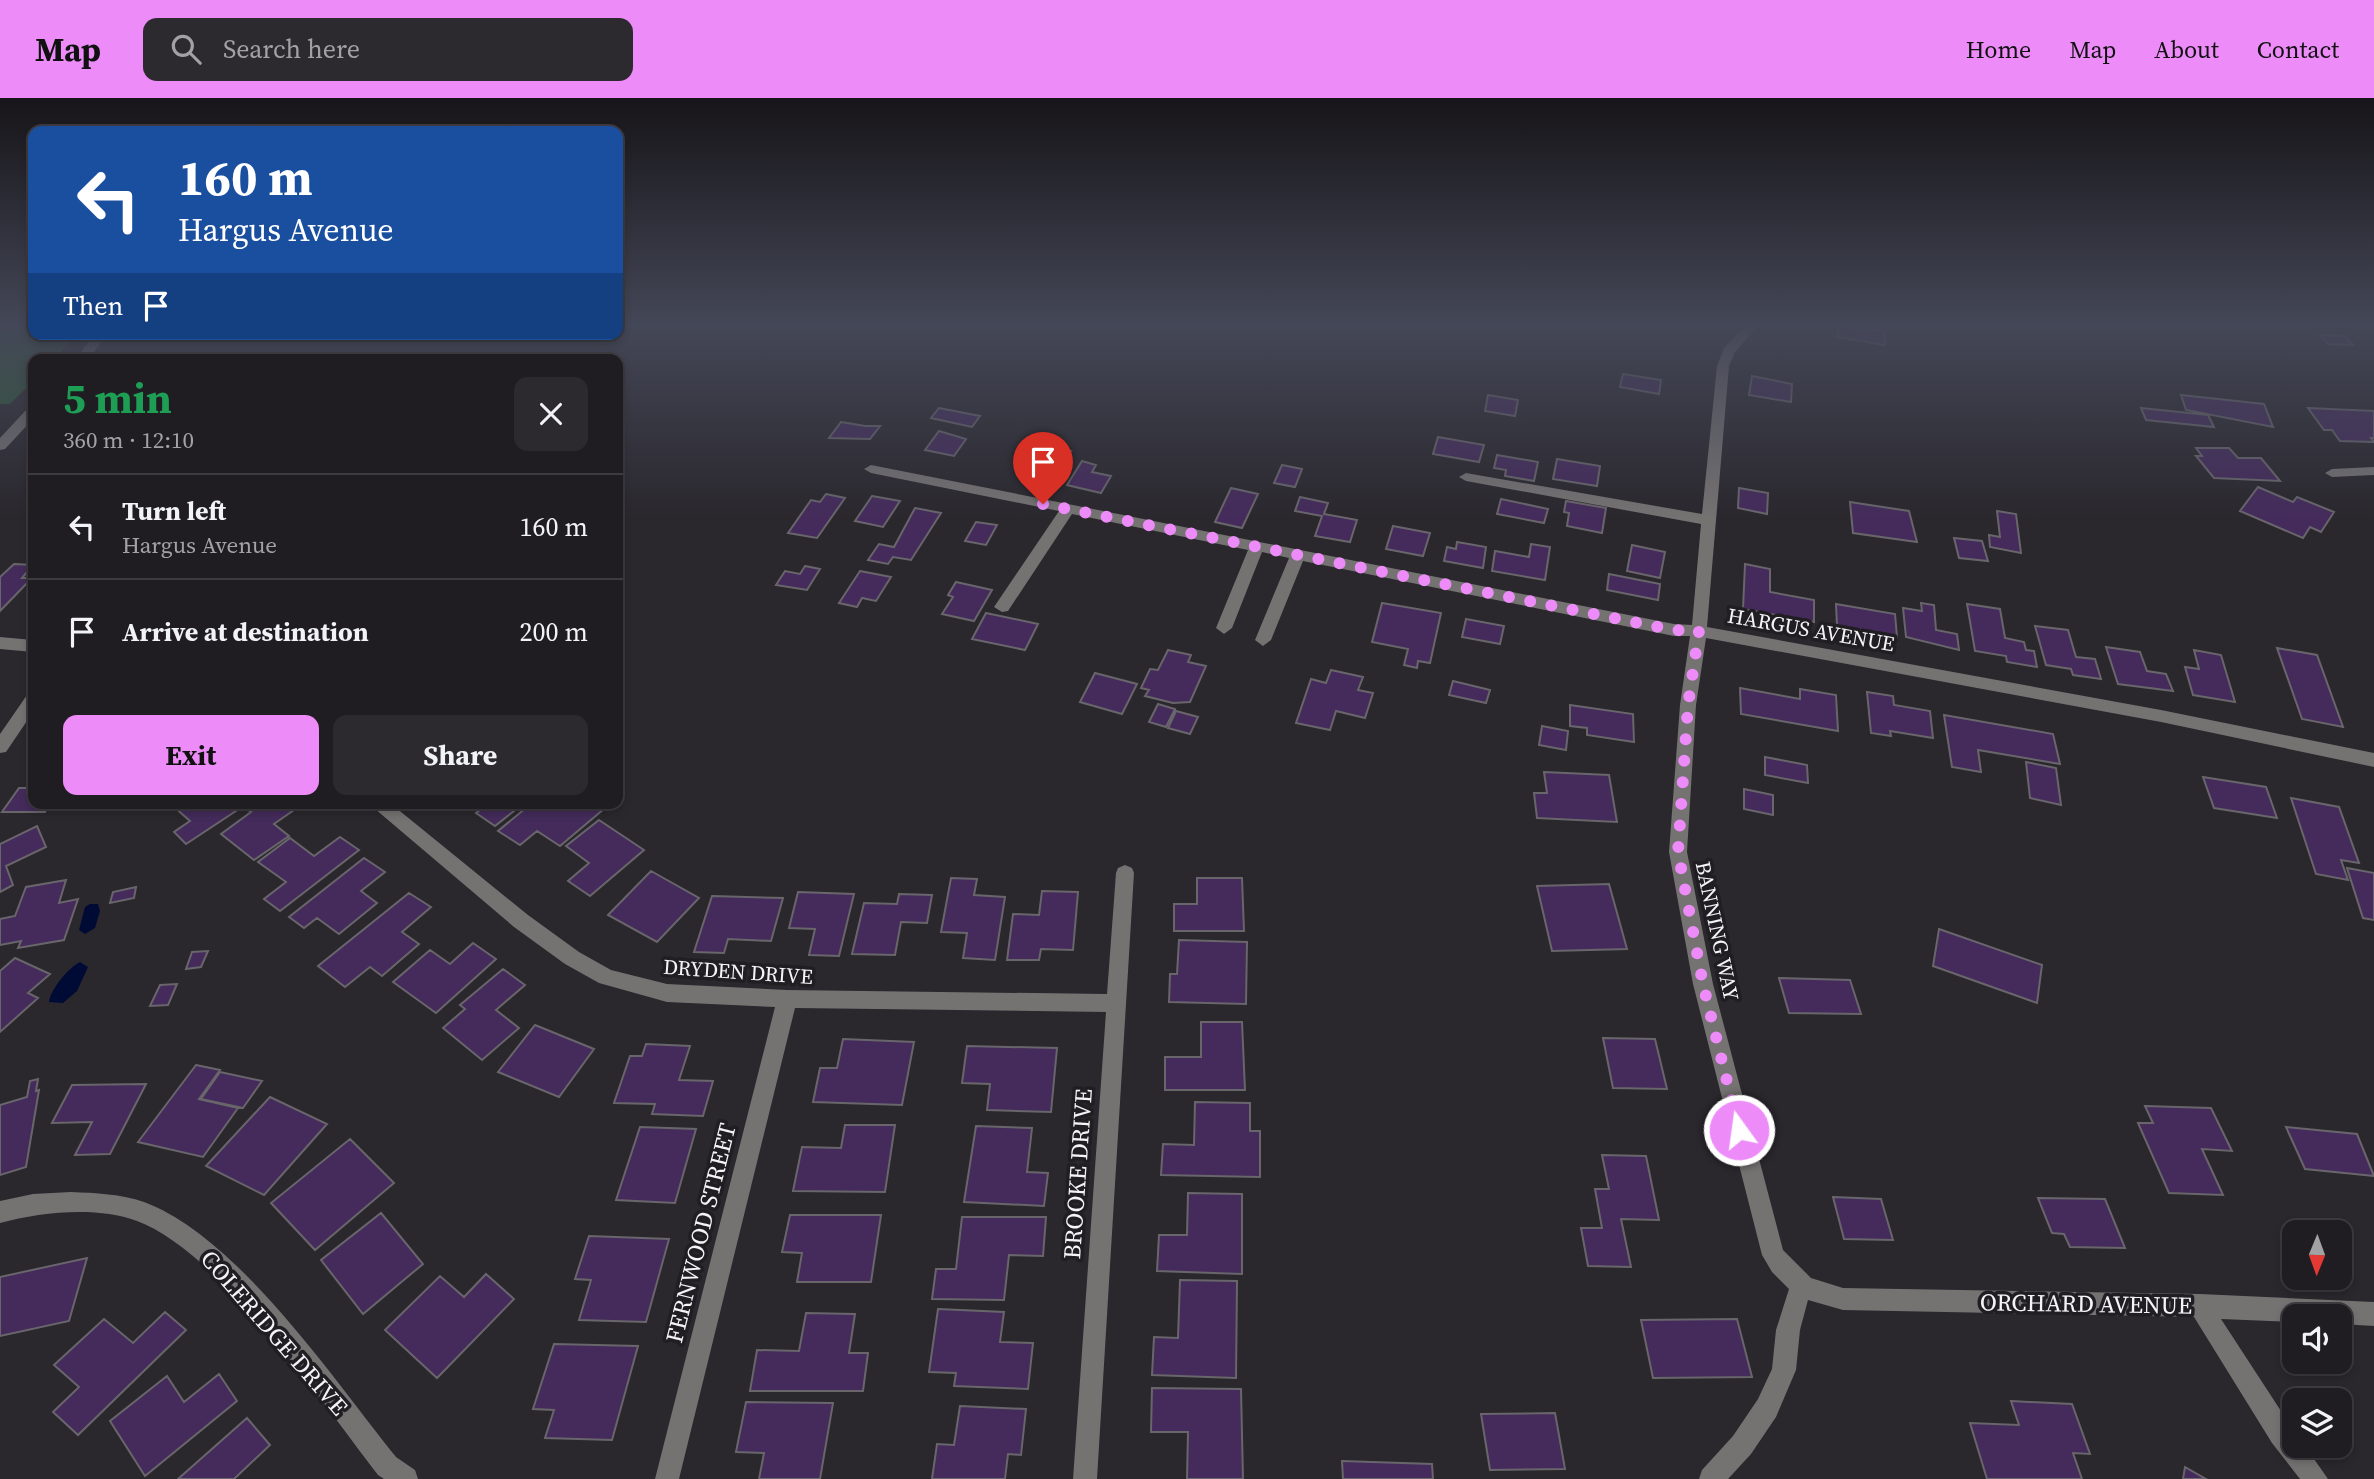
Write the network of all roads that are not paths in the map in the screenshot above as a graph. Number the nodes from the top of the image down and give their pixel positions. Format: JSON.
{"nodes":[{"id":1,"x":1720,"y":390,"type":"edge"},
{"id":2,"x":28,"y":416,"type":"edge"},
{"id":3,"x":0,"y":446,"type":"edge"},
{"id":4,"x":871,"y":469,"type":"dead end"},
{"id":5,"x":2374,"y":471,"type":"edge"},
{"id":6,"x":2332,"y":474,"type":"dead end"},
{"id":7,"x":1466,"y":477,"type":"dead end"},
{"id":8,"x":1068,"y":509,"type":"junction"},
{"id":9,"x":1707,"y":520,"type":"junction"},
{"id":10,"x":1256,"y":548,"type":"junction"},
{"id":11,"x":1297,"y":556,"type":"junction"},
{"id":12,"x":1002,"y":607,"type":"dead end"},
{"id":13,"x":1224,"y":628,"type":"dead end"},
{"id":14,"x":1699,"y":631,"type":"junction"},
{"id":15,"x":1263,"y":640,"type":"dead end"},
{"id":16,"x":0,"y":643,"type":"edge"},
{"id":17,"x":28,"y":646,"type":"edge"},
{"id":18,"x":28,"y":706,"type":"edge"},
{"id":19,"x":0,"y":747,"type":"edge"},
{"id":20,"x":2374,"y":760,"type":"edge"},
{"id":21,"x":384,"y":809,"type":"edge"},
{"id":22,"x":1125,"y":873,"type":"dead end"},
{"id":23,"x":787,"y":999,"type":"junction"},
{"id":24,"x":1114,"y":1003,"type":"junction"},
{"id":25,"x":0,"y":1212,"type":"edge"},
{"id":26,"x":1773,"y":1255,"type":"joint"},
{"id":27,"x":1801,"y":1286,"type":"junction"},
{"id":28,"x":2200,"y":1306,"type":"junction"},
{"id":29,"x":2374,"y":1314,"type":"edge"},
{"id":30,"x":406,"y":1479,"type":"edge"},
{"id":31,"x":667,"y":1479,"type":"edge"},
{"id":32,"x":1085,"y":1479,"type":"edge"},
{"id":33,"x":1712,"y":1479,"type":"edge"},
{"id":34,"x":2316,"y":1479,"type":"edge"}],
"edges":[{"from":1,"to":9,"type":"street","name":"BANNING WAY"},
{"from":2,"to":3,"type":"street"},
{"from":4,"to":8,"type":"street","name":"HARGUS AVENUE"},
{"from":5,"to":6,"type":"street"},
{"from":7,"to":9,"type":"street"},
{"from":8,"to":10,"type":"street","name":"HARGUS AVENUE"},
{"from":8,"to":12,"type":"street"},
{"from":9,"to":14,"type":"street","name":"BANNING WAY"},
{"from":10,"to":11,"type":"street","name":"HARGUS AVENUE"},
{"from":10,"to":13,"type":"street"},
{"from":11,"to":14,"type":"street","name":"HARGUS AVENUE"},
{"from":11,"to":15,"type":"street"},
{"from":14,"to":20,"type":"street","name":"HARGUS AVENUE"},
{"from":14,"to":26,"type":"street","name":"BANNING WAY"},
{"from":16,"to":17,"type":"street"},
{"from":18,"to":19,"type":"street"},
{"from":21,"to":23,"type":"street","name":"DRYDEN DRIVE"},
{"from":22,"to":24,"type":"street","name":"BROOKE DRIVE"},
{"from":23,"to":24,"type":"street","name":"DRYDEN DRIVE"},
{"from":23,"to":31,"type":"street","name":"FERNWOOD STREET"},
{"from":24,"to":32,"type":"street","name":"BROOKE DRIVE"},
{"from":25,"to":30,"type":"street","name":"COLERIDGE DRIVE"},
{"from":26,"to":27,"type":"street","name":"ORCHARD AVENUE"},
{"from":27,"to":28,"type":"street","name":"ORCHARD AVENUE"},
{"from":27,"to":33,"type":"street"},
{"from":28,"to":29,"type":"street","name":"ORCHARD AVENUE"},
{"from":28,"to":34,"type":"street"}]}
